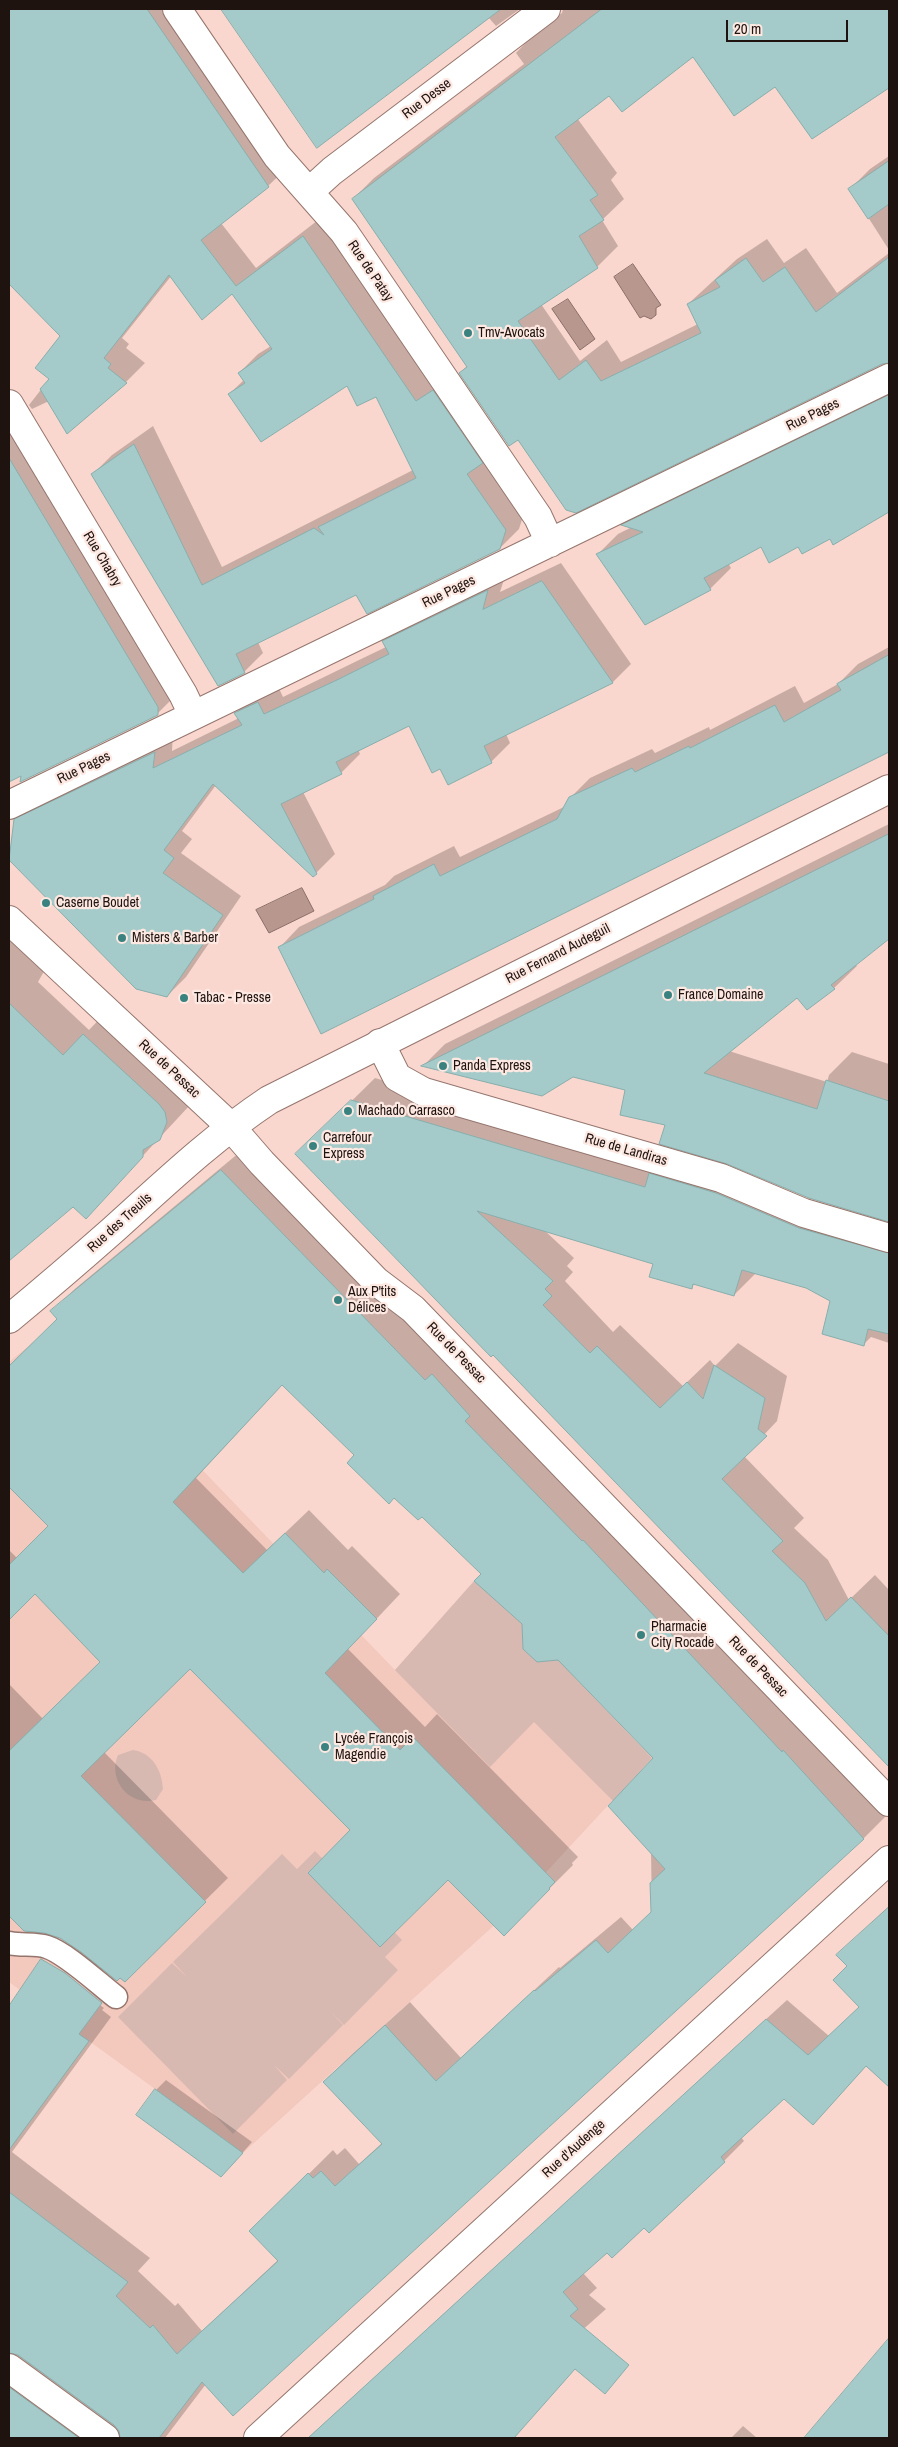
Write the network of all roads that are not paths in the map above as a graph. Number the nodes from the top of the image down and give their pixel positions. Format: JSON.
{"nodes":[{"id":1,"x":177,"y":9,"type":"edge"},
{"id":2,"x":546,"y":9,"type":"edge"},
{"id":3,"x":310,"y":191,"type":"junction"},
{"id":4,"x":889,"y":378,"type":"edge"},
{"id":5,"x":9,"y":404,"type":"edge"},
{"id":6,"x":550,"y":543,"type":"junction"},
{"id":7,"x":193,"y":715,"type":"junction"},
{"id":8,"x":889,"y":789,"type":"edge"},
{"id":9,"x":9,"y":805,"type":"edge"},
{"id":10,"x":9,"y":920,"type":"edge"},
{"id":11,"x":380,"y":1043,"type":"junction"},
{"id":12,"x":230,"y":1126,"type":"junction"},
{"id":13,"x":889,"y":1238,"type":"edge"},
{"id":14,"x":9,"y":1319,"type":"edge"},
{"id":15,"x":889,"y":1802,"type":"edge"},
{"id":16,"x":889,"y":1860,"type":"edge"},
{"id":17,"x":9,"y":1943,"type":"edge"},
{"id":18,"x":116,"y":1997,"type":"dead end"},
{"id":19,"x":9,"y":2368,"type":"edge"},
{"id":20,"x":105,"y":2438,"type":"edge"},
{"id":21,"x":258,"y":2438,"type":"edge"}],
"edges":[{"from":1,"to":3,"type":"street","name":"Rue de Patay"},
{"from":2,"to":3,"type":"street","name":"Rue Desse"},
{"from":3,"to":6,"type":"street","name":"Rue de Patay"},
{"from":4,"to":6,"type":"street","name":"Rue Pages"},
{"from":5,"to":7,"type":"street","name":"Rue Chabry"},
{"from":6,"to":7,"type":"street","name":"Rue Pages"},
{"from":7,"to":9,"type":"street","name":"Rue Pages"},
{"from":8,"to":11,"type":"street","name":"Rue Fernand Audeguil"},
{"from":10,"to":12,"type":"street","name":"Rue de Pessac"},
{"from":11,"to":12,"type":"street","name":"Rue Fernand Audeguil"},
{"from":11,"to":13,"type":"street","name":"Rue de Landiras"},
{"from":12,"to":14,"type":"street","name":"Rue des Treuils"},
{"from":12,"to":15,"type":"street","name":"Rue de Pessac"},
{"from":16,"to":21,"type":"street","name":"Rue d'Audenge"},
{"from":17,"to":18,"type":"lane"},
{"from":19,"to":20,"type":"street"}]}
